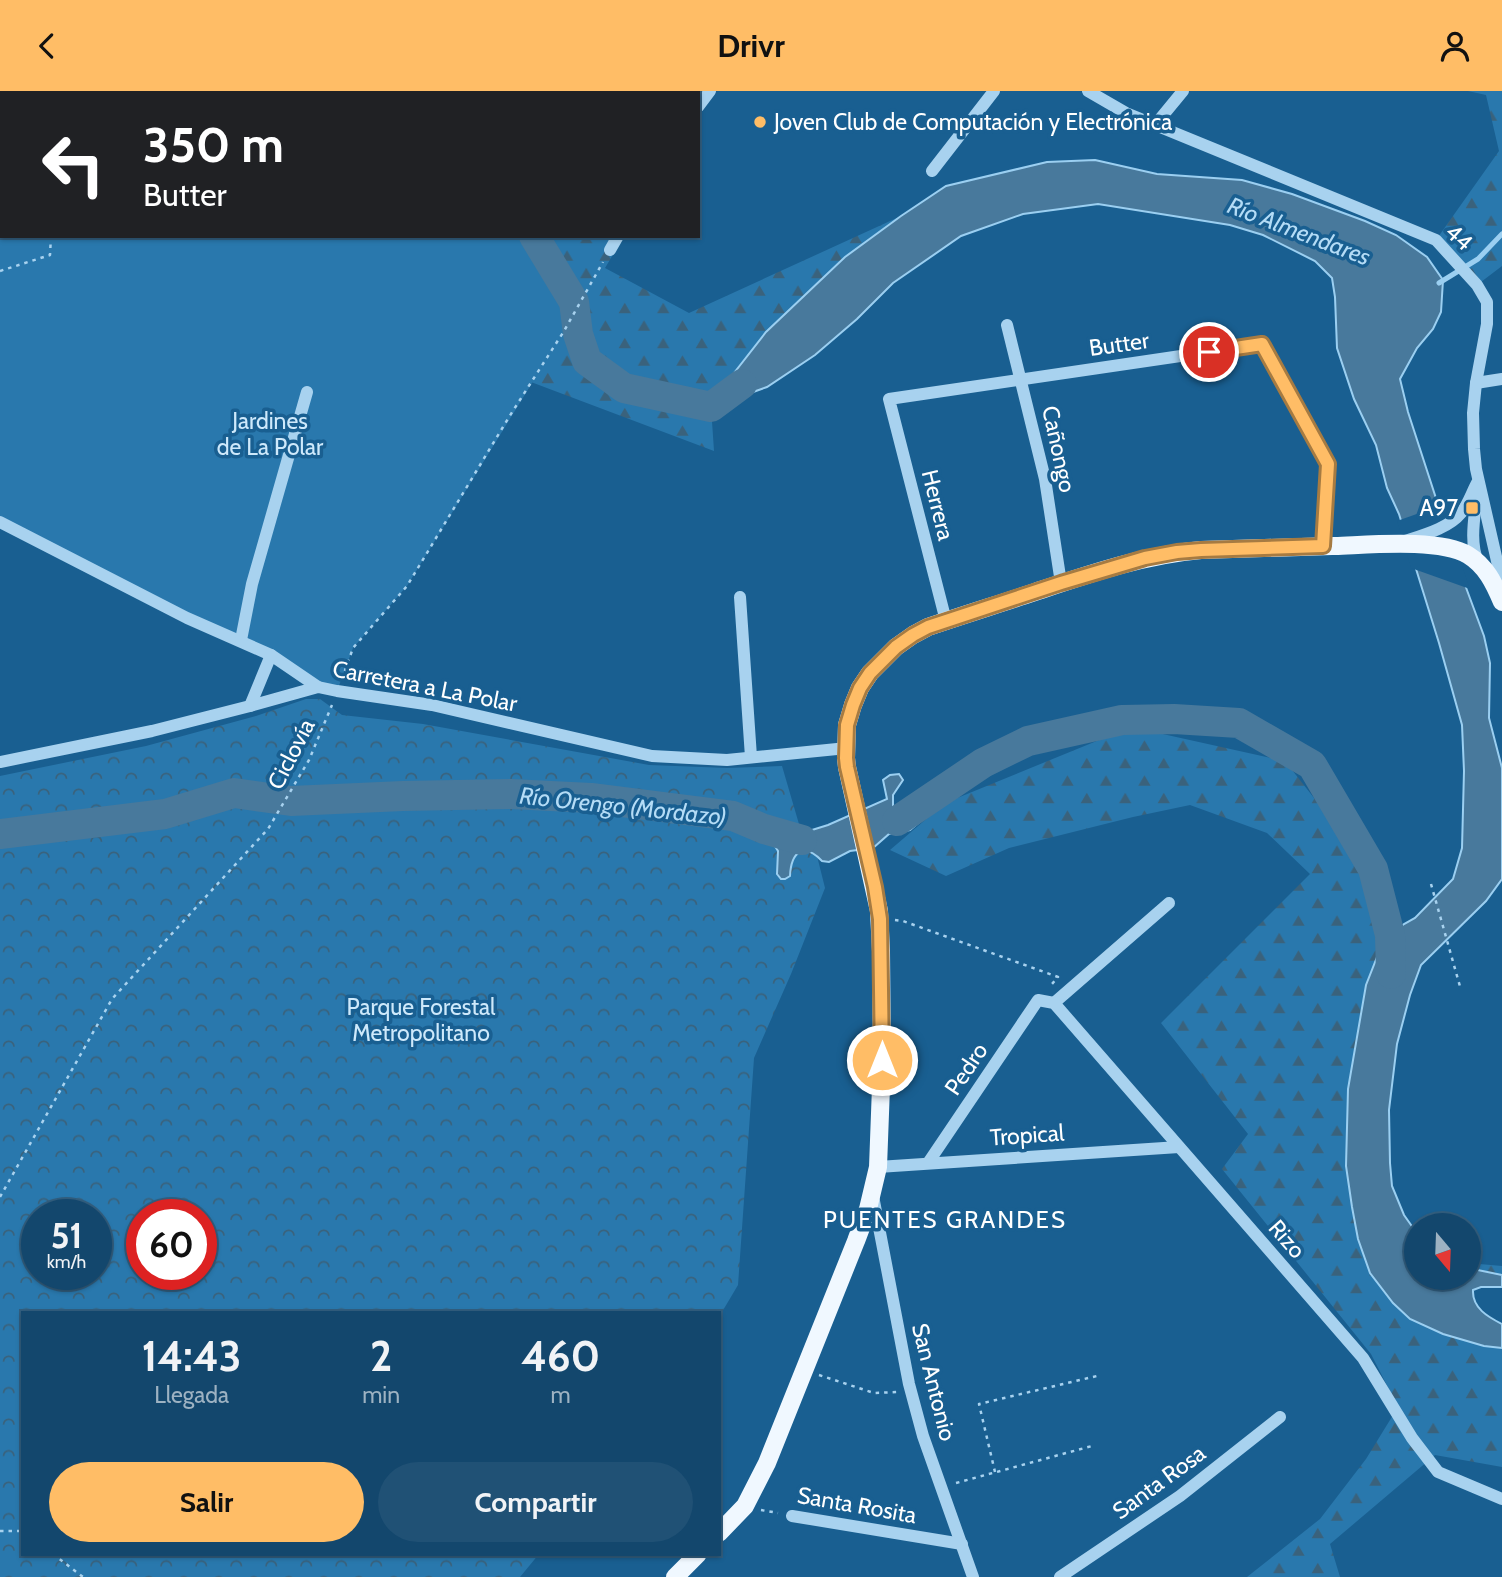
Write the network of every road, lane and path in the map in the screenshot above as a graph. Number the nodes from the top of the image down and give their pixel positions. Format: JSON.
{"nodes":[{"id":1,"x":994,"y":91,"type":"edge"},
{"id":2,"x":1088,"y":91,"type":"edge"},
{"id":3,"x":1183,"y":91,"type":"edge"},
{"id":4,"x":1155,"y":125,"type":"junction"},
{"id":5,"x":932,"y":171,"type":"dead end"},
{"id":6,"x":51,"y":238,"type":"edge"},
{"id":7,"x":617,"y":238,"type":"edge"},
{"id":8,"x":610,"y":250,"type":"joint"},
{"id":9,"x":0,"y":271,"type":"edge"},
{"id":10,"x":1007,"y":325,"type":"dead end"},
{"id":11,"x":1022,"y":379,"type":"junction"},
{"id":12,"x":1502,"y":379,"type":"edge"},
{"id":13,"x":1476,"y":383,"type":"junction"},
{"id":14,"x":307,"y":392,"type":"dead end"},
{"id":15,"x":889,"y":399,"type":"joint"},
{"id":16,"x":1476,"y":469,"type":"junction"},
{"id":17,"x":1477,"y":483,"type":"junction"},
{"id":18,"x":1487,"y":518,"type":"junction"},
{"id":19,"x":0,"y":522,"type":"edge"},
{"id":20,"x":1398,"y":544,"type":"junction"},
{"id":21,"x":1323,"y":546,"type":"junction"},
{"id":22,"x":1472,"y":551,"type":"junction"},
{"id":23,"x":1061,"y":583,"type":"junction"},
{"id":24,"x":1502,"y":583,"type":"edge"},
{"id":25,"x":740,"y":597,"type":"dead end"},
{"id":26,"x":1502,"y":602,"type":"edge"},
{"id":27,"x":946,"y":621,"type":"junction"},
{"id":28,"x":241,"y":641,"type":"junction"},
{"id":29,"x":271,"y":655,"type":"junction"},
{"id":30,"x":318,"y":687,"type":"junction"},
{"id":31,"x":337,"y":691,"type":"junction"},
{"id":32,"x":250,"y":706,"type":"junction"},
{"id":33,"x":846,"y":748,"type":"junction"},
{"id":34,"x":751,"y":757,"type":"junction"},
{"id":35,"x":0,"y":762,"type":"edge"},
{"id":36,"x":1432,"y":884,"type":"dead end"},
{"id":37,"x":1169,"y":903,"type":"dead end"},
{"id":38,"x":880,"y":919,"type":"junction"},
{"id":39,"x":1461,"y":990,"type":"dead end"},
{"id":40,"x":1038,"y":1000,"type":"junction"},
{"id":41,"x":1054,"y":1003,"type":"junction"},
{"id":42,"x":1179,"y":1147,"type":"junction"},
{"id":43,"x":928,"y":1163,"type":"junction"},
{"id":44,"x":878,"y":1167,"type":"junction"},
{"id":45,"x":873,"y":1192,"type":"junction"},
{"id":46,"x":0,"y":1197,"type":"edge"},
{"id":47,"x":804,"y":1370,"type":"junction"},
{"id":48,"x":1101,"y":1375,"type":"dead end"},
{"id":49,"x":911,"y":1391,"type":"junction"},
{"id":50,"x":1280,"y":1417,"type":"dead end"},
{"id":51,"x":1092,"y":1446,"type":"dead end"},
{"id":52,"x":995,"y":1472,"type":"junction"},
{"id":53,"x":942,"y":1487,"type":"junction"},
{"id":54,"x":1502,"y":1499,"type":"edge"},
{"id":55,"x":745,"y":1506,"type":"junction"},
{"id":56,"x":792,"y":1516,"type":"joint"},
{"id":57,"x":0,"y":1531,"type":"edge"},
{"id":58,"x":21,"y":1531,"type":"edge"},
{"id":59,"x":721,"y":1531,"type":"edge"},
{"id":60,"x":962,"y":1544,"type":"junction"},
{"id":61,"x":56,"y":1556,"type":"edge"},
{"id":62,"x":696,"y":1556,"type":"edge"},
{"id":63,"x":83,"y":1577,"type":"edge"},
{"id":64,"x":675,"y":1577,"type":"edge"},
{"id":65,"x":973,"y":1577,"type":"edge"},
{"id":66,"x":1060,"y":1577,"type":"edge"}],
"edges":[{"from":1,"to":5,"type":"street"},
{"from":2,"to":4,"type":"street","name":"44"},
{"from":3,"to":4,"type":"street"},
{"from":4,"to":13,"type":"street","name":"44"},
{"from":6,"to":9,"type":"path"},
{"from":7,"to":8,"type":"street"},
{"from":8,"to":31,"type":"path","name":"Ciclovía"},
{"from":10,"to":11,"type":"street","name":"Cañongo"},
{"from":11,"to":15,"type":"street","name":"Butter"},
{"from":11,"to":21,"type":"street","name":"Butter"},
{"from":11,"to":23,"type":"street","name":"Cañongo"},
{"from":12,"to":13,"type":"street"},
{"from":13,"to":16,"type":"street","name":"44"},
{"from":14,"to":28,"type":"street"},
{"from":15,"to":27,"type":"street","name":"Herrera"},
{"from":16,"to":17,"type":"street"},
{"from":16,"to":18,"type":"street","name":"44"},
{"from":17,"to":20,"type":"street"},
{"from":17,"to":22,"type":"street"},
{"from":18,"to":22,"type":"street"},
{"from":18,"to":24,"type":"street","name":"44"},
{"from":19,"to":28,"type":"street"},
{"from":20,"to":21,"type":"main road"},
{"from":20,"to":22,"type":"main road"},
{"from":21,"to":23,"type":"main road"},
{"from":22,"to":26,"type":"main road"},
{"from":23,"to":27,"type":"main road"},
{"from":25,"to":34,"type":"street"},
{"from":27,"to":33,"type":"main road"},
{"from":28,"to":29,"type":"street"},
{"from":29,"to":30,"type":"street"},
{"from":29,"to":32,"type":"street"},
{"from":30,"to":31,"type":"street","name":"Carretera a La Polar"},
{"from":30,"to":32,"type":"street","name":"Carretera a La Polar"},
{"from":31,"to":34,"type":"street","name":"Carretera a La Polar"},
{"from":31,"to":46,"type":"path","name":"Ciclovía"},
{"from":32,"to":35,"type":"street","name":"Carretera a La Polar"},
{"from":33,"to":34,"type":"street","name":"Carretera a La Polar"},
{"from":33,"to":38,"type":"main road"},
{"from":36,"to":39,"type":"path"},
{"from":37,"to":41,"type":"street"},
{"from":38,"to":40,"type":"path"},
{"from":38,"to":44,"type":"main road"},
{"from":40,"to":41,"type":"street"},
{"from":40,"to":43,"type":"street","name":"Pedro"},
{"from":41,"to":42,"type":"street","name":"Rizo"},
{"from":42,"to":43,"type":"street","name":"Tropical"},
{"from":42,"to":54,"type":"street","name":"Rizo"},
{"from":43,"to":44,"type":"street","name":"Tropical"},
{"from":44,"to":45,"type":"main road"},
{"from":45,"to":47,"type":"main road"},
{"from":45,"to":49,"type":"street","name":"San Antonio"},
{"from":47,"to":49,"type":"path"},
{"from":47,"to":55,"type":"main road"},
{"from":48,"to":52,"type":"path"},
{"from":49,"to":53,"type":"street","name":"San Antonio"},
{"from":50,"to":66,"type":"street","name":"Santa Rosa"},
{"from":51,"to":52,"type":"path"},
{"from":52,"to":53,"type":"path"},
{"from":53,"to":60,"type":"street","name":"San Antonio"},
{"from":55,"to":56,"type":"path","name":"Santa Rosita"},
{"from":55,"to":59,"type":"main road"},
{"from":56,"to":60,"type":"street","name":"Santa Rosita"},
{"from":57,"to":58,"type":"path"},
{"from":60,"to":65,"type":"street","name":"San Antonio"},
{"from":61,"to":63,"type":"path"},
{"from":62,"to":64,"type":"main road"}]}
